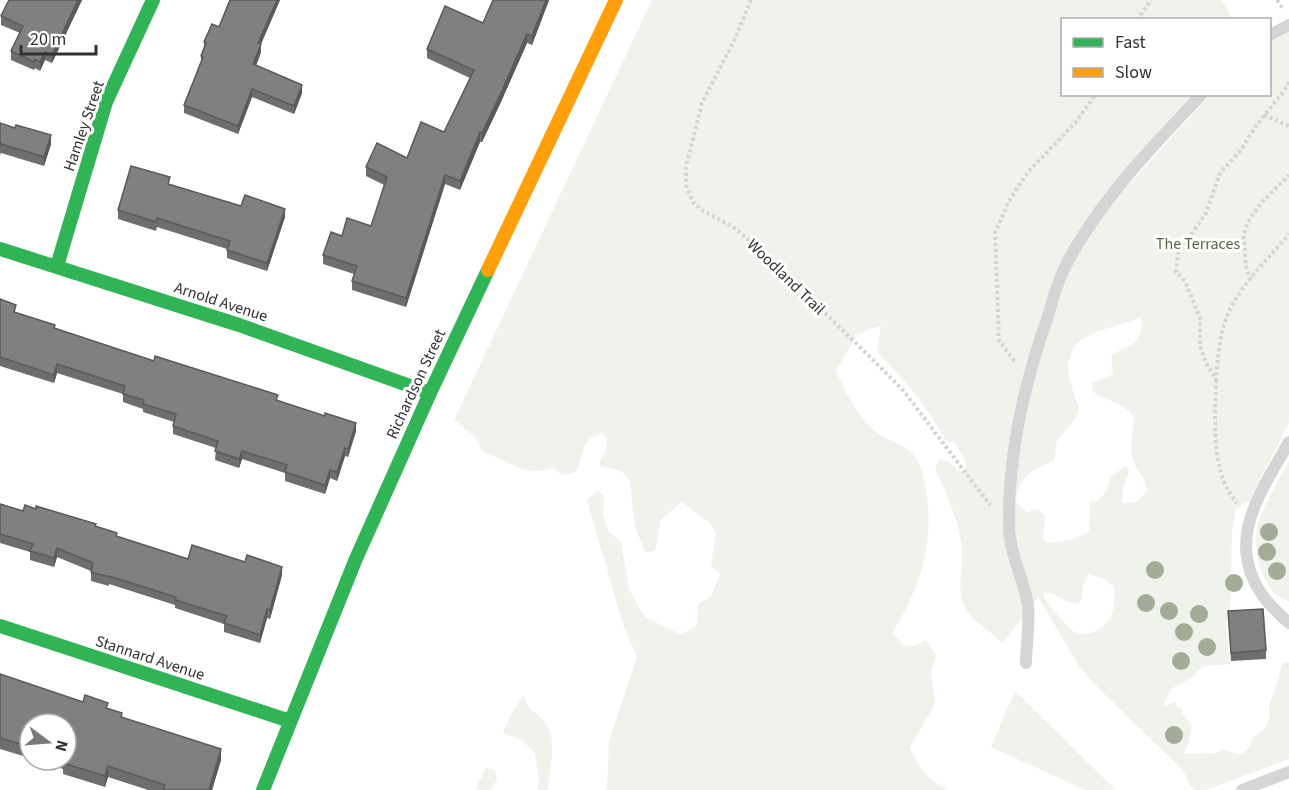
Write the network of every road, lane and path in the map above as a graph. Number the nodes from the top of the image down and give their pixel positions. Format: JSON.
{"nodes":[{"id":1,"x":153,"y":0,"type":"edge"},
{"id":2,"x":616,"y":0,"type":"edge"},
{"id":3,"x":751,"y":0,"type":"edge"},
{"id":4,"x":1151,"y":0,"type":"edge"},
{"id":5,"x":1138,"y":18,"type":"edge"},
{"id":6,"x":1289,"y":25,"type":"edge"},
{"id":7,"x":1271,"y":34,"type":"edge"},
{"id":8,"x":1289,"y":82,"type":"edge"},
{"id":9,"x":1095,"y":96,"type":"edge"},
{"id":10,"x":1200,"y":96,"type":"edge"},
{"id":11,"x":1264,"y":115,"type":"junction"},
{"id":12,"x":1289,"y":126,"type":"edge"},
{"id":13,"x":1289,"y":176,"type":"edge"},
{"id":14,"x":1289,"y":234,"type":"edge"},
{"id":15,"x":0,"y":249,"type":"edge"},
{"id":16,"x":57,"y":266,"type":"junction"},
{"id":17,"x":1251,"y":280,"type":"junction"},
{"id":18,"x":1029,"y":372,"type":"junction"},
{"id":19,"x":1216,"y":380,"type":"junction"},
{"id":20,"x":430,"y":393,"type":"junction"},
{"id":21,"x":1289,"y":442,"type":"edge"},
{"id":22,"x":1249,"y":517,"type":"junction"},
{"id":23,"x":1009,"y":529,"type":"junction"},
{"id":24,"x":1289,"y":623,"type":"edge"},
{"id":25,"x":0,"y":626,"type":"edge"},
{"id":26,"x":1026,"y":663,"type":"dead end"},
{"id":27,"x":290,"y":721,"type":"junction"},
{"id":28,"x":1289,"y":772,"type":"edge"},
{"id":29,"x":263,"y":790,"type":"edge"},
{"id":30,"x":1242,"y":790,"type":"edge"}],
"edges":[{"from":1,"to":16,"type":"street","name":"Hamley Street"},
{"from":2,"to":20,"type":"street","name":"Richardson Street"},
{"from":3,"to":23,"type":"path","name":"Woodland Trail"},
{"from":4,"to":5,"type":"path"},
{"from":6,"to":7,"type":"lane"},
{"from":8,"to":11,"type":"path"},
{"from":9,"to":18,"type":"path"},
{"from":10,"to":18,"type":"lane"},
{"from":11,"to":12,"type":"path"},
{"from":11,"to":19,"type":"path"},
{"from":13,"to":17,"type":"path"},
{"from":14,"to":17,"type":"path"},
{"from":15,"to":16,"type":"street","name":"Arnold Avenue"},
{"from":16,"to":20,"type":"street","name":"Arnold Avenue"},
{"from":17,"to":19,"type":"path"},
{"from":18,"to":23,"type":"lane"},
{"from":19,"to":22,"type":"path"},
{"from":20,"to":27,"type":"street","name":"Richardson Street"},
{"from":21,"to":22,"type":"lane"},
{"from":22,"to":24,"type":"lane"},
{"from":23,"to":26,"type":"lane"},
{"from":25,"to":27,"type":"street","name":"Stannard Avenue"},
{"from":27,"to":29,"type":"street","name":"Richardson Street"},
{"from":28,"to":30,"type":"lane"}]}
